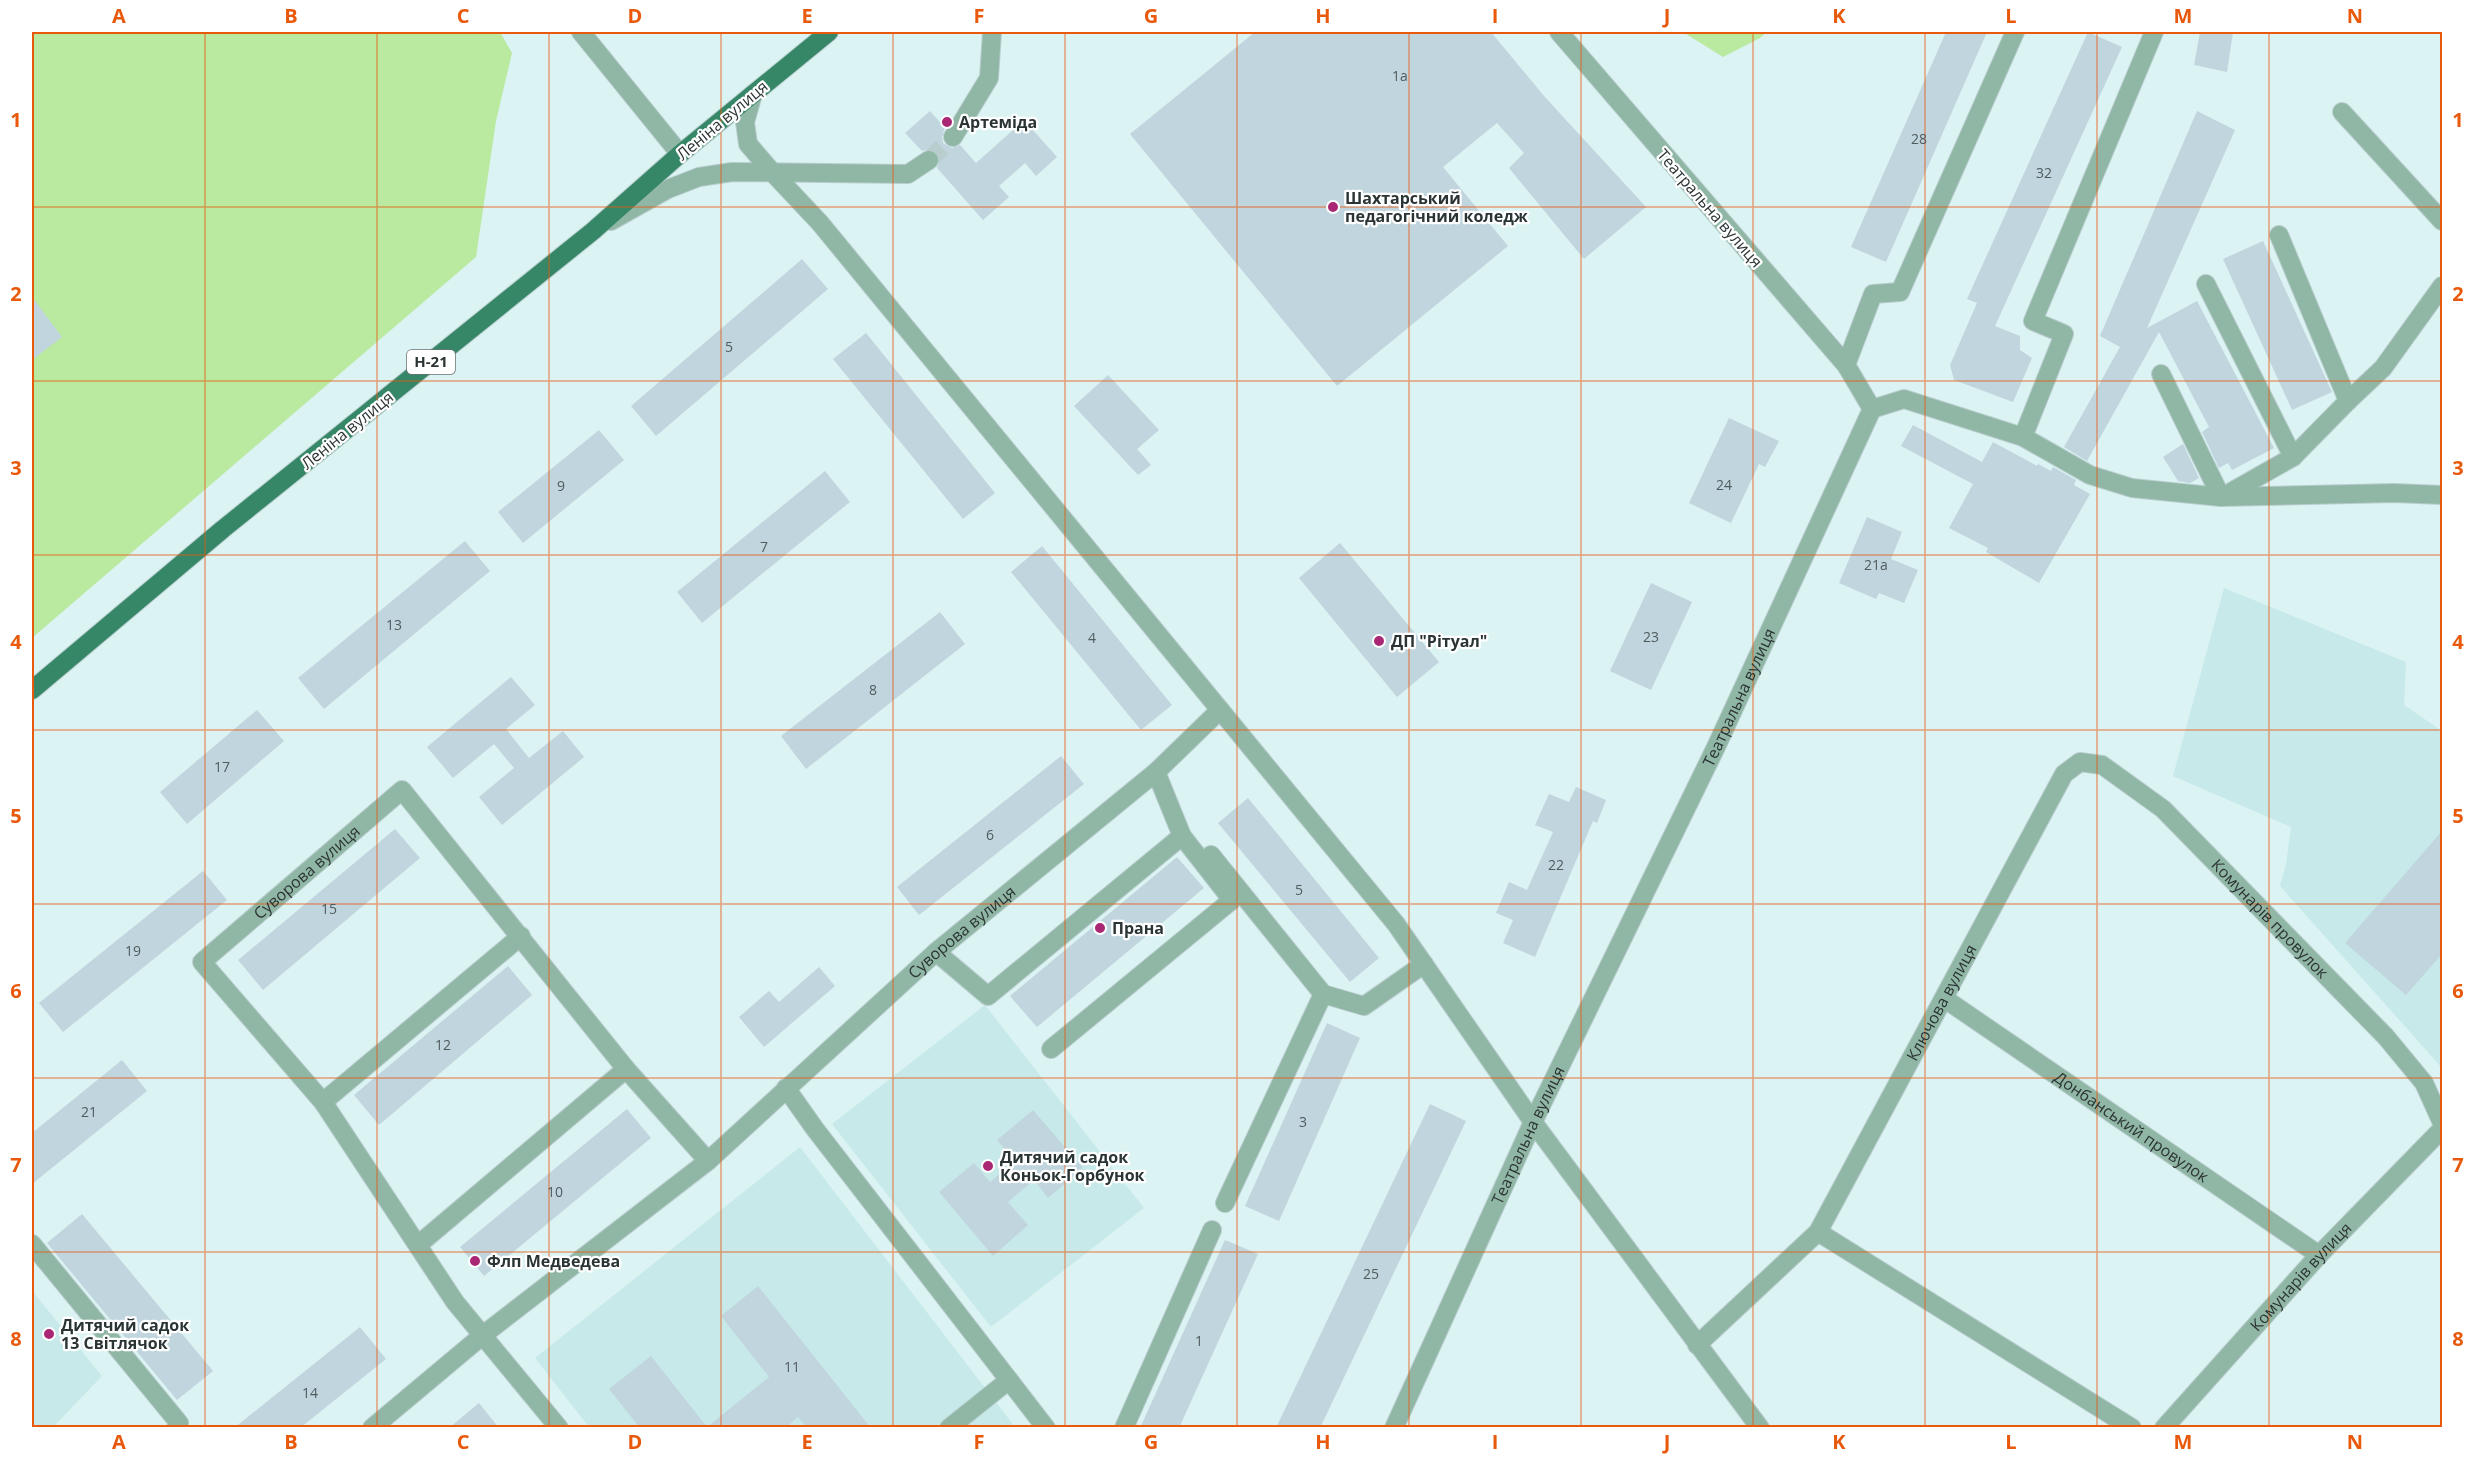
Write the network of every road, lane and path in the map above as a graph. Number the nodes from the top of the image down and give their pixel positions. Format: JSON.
{"nodes":[{"id":1,"x":581,"y":32,"type":"edge"},
{"id":2,"x":829,"y":32,"type":"edge"},
{"id":3,"x":992,"y":32,"type":"edge"},
{"id":4,"x":1559,"y":32,"type":"edge"},
{"id":5,"x":2015,"y":32,"type":"edge"},
{"id":6,"x":2154,"y":32,"type":"edge"},
{"id":7,"x":753,"y":94,"type":"junction"},
{"id":8,"x":2342,"y":112,"type":"dead end"},
{"id":9,"x":953,"y":137,"type":"tunnel mouth"},
{"id":10,"x":680,"y":154,"type":"junction"},
{"id":11,"x":929,"y":160,"type":"tunnel mouth"},
{"id":12,"x":773,"y":173,"type":"junction"},
{"id":13,"x":2442,"y":222,"type":"edge"},
{"id":14,"x":593,"y":231,"type":"junction"},
{"id":15,"x":2279,"y":235,"type":"dead end"},
{"id":16,"x":2206,"y":284,"type":"dead end"},
{"id":17,"x":2442,"y":286,"type":"edge"},
{"id":18,"x":1846,"y":365,"type":"junction"},
{"id":19,"x":2161,"y":374,"type":"dead end"},
{"id":20,"x":2348,"y":401,"type":"junction"},
{"id":21,"x":1872,"y":409,"type":"junction"},
{"id":22,"x":2023,"y":437,"type":"junction"},
{"id":23,"x":2293,"y":457,"type":"junction"},
{"id":24,"x":2442,"y":495,"type":"edge"},
{"id":25,"x":2221,"y":497,"type":"junction"},
{"id":26,"x":32,"y":690,"type":"edge"},
{"id":27,"x":1220,"y":710,"type":"junction"},
{"id":28,"x":1156,"y":772,"type":"junction"},
{"id":29,"x":2064,"y":774,"type":"joint"},
{"id":30,"x":1182,"y":836,"type":"junction"},
{"id":31,"x":1211,"y":855,"type":"dead end"},
{"id":32,"x":521,"y":936,"type":"junction"},
{"id":33,"x":936,"y":952,"type":"junction"},
{"id":34,"x":1424,"y":964,"type":"junction"},
{"id":35,"x":1323,"y":994,"type":"junction"},
{"id":36,"x":1945,"y":999,"type":"junction"},
{"id":37,"x":1051,"y":1049,"type":"dead end"},
{"id":38,"x":626,"y":1069,"type":"junction"},
{"id":39,"x":786,"y":1088,"type":"junction"},
{"id":40,"x":324,"y":1102,"type":"junction"},
{"id":41,"x":1533,"y":1122,"type":"junction"},
{"id":42,"x":2442,"y":1123,"type":"edge"},
{"id":43,"x":2442,"y":1129,"type":"edge"},
{"id":44,"x":708,"y":1161,"type":"junction"},
{"id":45,"x":1225,"y":1203,"type":"dead end"},
{"id":46,"x":1212,"y":1230,"type":"dead end"},
{"id":47,"x":1818,"y":1232,"type":"junction"},
{"id":48,"x":32,"y":1244,"type":"edge"},
{"id":49,"x":418,"y":1245,"type":"junction"},
{"id":50,"x":2319,"y":1255,"type":"junction"},
{"id":51,"x":483,"y":1335,"type":"junction"},
{"id":52,"x":1697,"y":1345,"type":"junction"},
{"id":53,"x":1009,"y":1380,"type":"junction"},
{"id":54,"x":1759,"y":1427,"type":"edge"},
{"id":55,"x":176,"y":1428,"type":"edge"},
{"id":56,"x":372,"y":1428,"type":"edge"},
{"id":57,"x":559,"y":1428,"type":"edge"},
{"id":58,"x":949,"y":1428,"type":"edge"},
{"id":59,"x":1046,"y":1428,"type":"edge"},
{"id":60,"x":1124,"y":1428,"type":"edge"},
{"id":61,"x":1394,"y":1428,"type":"edge"},
{"id":62,"x":2132,"y":1428,"type":"edge"},
{"id":63,"x":2164,"y":1428,"type":"edge"}],
"edges":[{"from":1,"to":10,"type":"street"},
{"from":2,"to":7,"type":"main road","name":"Леніна вулиця","number":"Н-21"},
{"from":3,"to":9,"type":"street"},
{"from":4,"to":18,"type":"street","name":"Театральна вулиця"},
{"from":5,"to":18,"type":"street"},
{"from":6,"to":22,"type":"street"},
{"from":7,"to":10,"type":"main road","name":"Леніна вулиця","number":"Н-21"},
{"from":7,"to":12,"type":"street"},
{"from":8,"to":13,"type":"street"},
{"from":10,"to":14,"type":"main road","name":"Леніна вулиця","number":"Н-21"},
{"from":11,"to":12,"type":"street"},
{"from":12,"to":14,"type":"street"},
{"from":12,"to":27,"type":"street"},
{"from":14,"to":26,"type":"main road","name":"Леніна вулиця","number":"Н-21"},
{"from":15,"to":20,"type":"street"},
{"from":16,"to":23,"type":"street"},
{"from":17,"to":20,"type":"street"},
{"from":18,"to":21,"type":"street","name":"Театральна вулиця"},
{"from":19,"to":25,"type":"street"},
{"from":20,"to":23,"type":"street"},
{"from":21,"to":22,"type":"street"},
{"from":21,"to":41,"type":"street","name":"Театральна вулиця"},
{"from":22,"to":25,"type":"street"},
{"from":23,"to":25,"type":"street"},
{"from":24,"to":25,"type":"street"},
{"from":27,"to":28,"type":"street","name":"Суворова вулиця"},
{"from":27,"to":34,"type":"street"},
{"from":28,"to":30,"type":"street"},
{"from":28,"to":33,"type":"street","name":"Суворова вулиця"},
{"from":29,"to":36,"type":"street","name":"Ключова вулиця"},
{"from":29,"to":42,"type":"street","name":"Комунарів провулок"},
{"from":30,"to":33,"type":"street"},
{"from":30,"to":37,"type":"street"},
{"from":31,"to":35,"type":"street"},
{"from":32,"to":38,"type":"street","name":"Суворова вулиця"},
{"from":32,"to":40,"type":"street"},
{"from":32,"to":40,"type":"street","name":"Суворова вулиця"},
{"from":33,"to":39,"type":"street","name":"Суворова вулиця"},
{"from":34,"to":35,"type":"street"},
{"from":34,"to":41,"type":"street"},
{"from":35,"to":45,"type":"street"},
{"from":36,"to":47,"type":"street","name":"Ключова вулиця"},
{"from":36,"to":50,"type":"street","name":"Донбанський провулок"},
{"from":38,"to":44,"type":"street","name":"Суворова вулиця"},
{"from":38,"to":49,"type":"street"},
{"from":39,"to":44,"type":"street","name":"Суворова вулиця"},
{"from":39,"to":53,"type":"street"},
{"from":40,"to":49,"type":"street","name":"Суворова вулиця"},
{"from":41,"to":52,"type":"street"},
{"from":41,"to":61,"type":"street","name":"Театральна вулиця"},
{"from":43,"to":50,"type":"street","name":"Комунарів вулиця"},
{"from":44,"to":51,"type":"street","name":"Суворова вулиця"},
{"from":46,"to":60,"type":"street"},
{"from":47,"to":52,"type":"street","name":"Ключова вулиця"},
{"from":47,"to":62,"type":"street"},
{"from":48,"to":55,"type":"street"},
{"from":49,"to":51,"type":"street","name":"Суворова вулиця"},
{"from":50,"to":63,"type":"street","name":"Комунарів вулиця"},
{"from":51,"to":56,"type":"street","name":"Суворова вулиця"},
{"from":51,"to":57,"type":"street","name":"Суворова вулиця"},
{"from":52,"to":54,"type":"street"},
{"from":53,"to":58,"type":"street"},
{"from":53,"to":59,"type":"street"}]}
